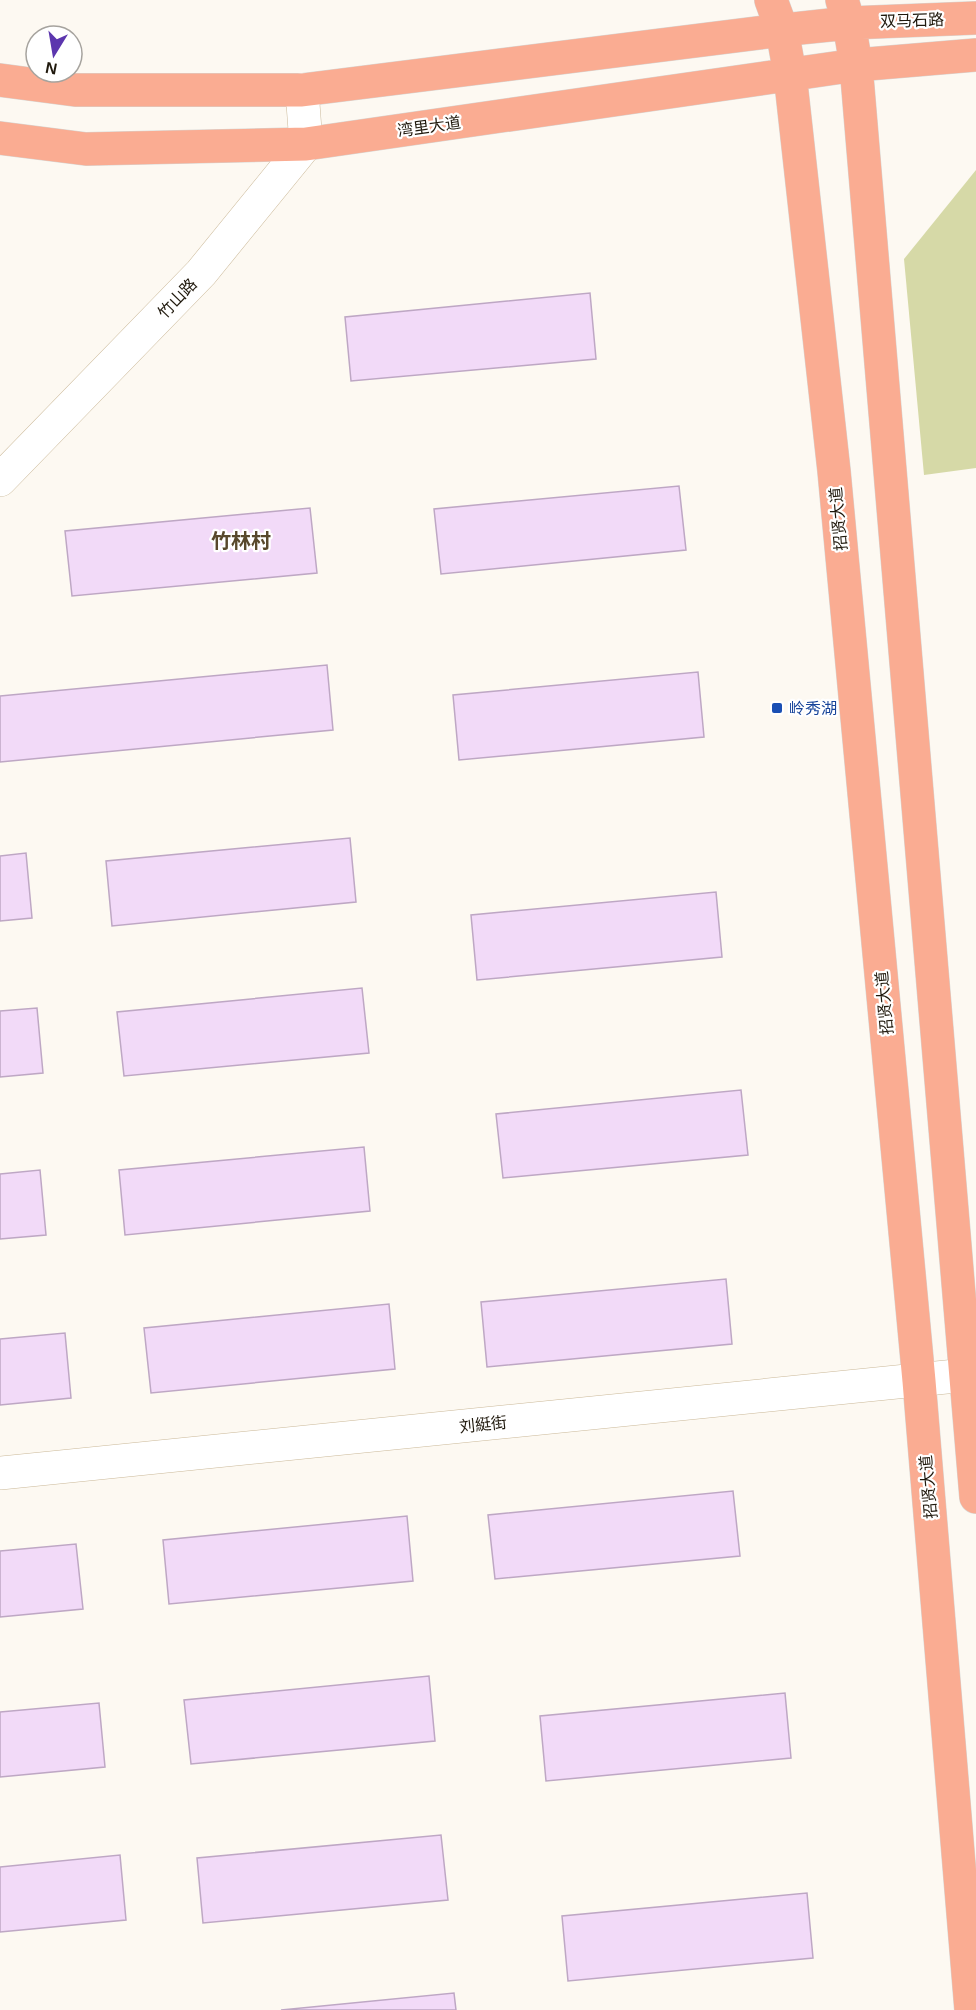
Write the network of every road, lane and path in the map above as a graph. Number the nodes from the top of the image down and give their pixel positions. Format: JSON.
{"nodes":[{"id":1,"x":771,"y":0,"type":"edge"},
{"id":2,"x":846,"y":11,"type":"edge"},
{"id":3,"x":976,"y":18,"type":"edge"},
{"id":4,"x":783,"y":30,"type":"junction"},
{"id":5,"x":976,"y":55,"type":"edge"},
{"id":6,"x":855,"y":65,"type":"junction"},
{"id":7,"x":790,"y":74,"type":"junction"},
{"id":8,"x":0,"y":80,"type":"edge"},
{"id":9,"x":302,"y":90,"type":"junction"},
{"id":10,"x":0,"y":138,"type":"edge"},
{"id":11,"x":306,"y":144,"type":"junction"},
{"id":12,"x":0,"y":480,"type":"edge"},
{"id":13,"x":966,"y":1375,"type":"junction"},
{"id":14,"x":919,"y":1381,"type":"junction"},
{"id":15,"x":0,"y":1473,"type":"edge"},
{"id":16,"x":976,"y":1497,"type":"edge"},
{"id":17,"x":971,"y":2010,"type":"edge"}],
"edges":[{"from":1,"to":4,"type":"main road","name":"招贤大道"},
{"from":2,"to":3,"type":"main road","name":"双马石路"},
{"from":2,"to":4,"type":"main road"},
{"from":2,"to":6,"type":"main road"},
{"from":4,"to":7,"type":"main road","name":"招贤大道"},
{"from":4,"to":9,"type":"main road"},
{"from":5,"to":6,"type":"main road"},
{"from":6,"to":7,"type":"main road","name":"湾里大道"},
{"from":6,"to":13,"type":"main road"},
{"from":7,"to":11,"type":"main road","name":"湾里大道"},
{"from":7,"to":14,"type":"main road","name":"招贤大道"},
{"from":8,"to":9,"type":"main road"},
{"from":9,"to":11,"type":"street"},
{"from":10,"to":11,"type":"main road","name":"湾里大道"},
{"from":11,"to":12,"type":"street","name":"竹山路"},
{"from":13,"to":14,"type":"street","name":"刘綎街"},
{"from":13,"to":16,"type":"main road"},
{"from":14,"to":15,"type":"street","name":"刘綎街"},
{"from":14,"to":17,"type":"main road","name":"招贤大道"}]}
